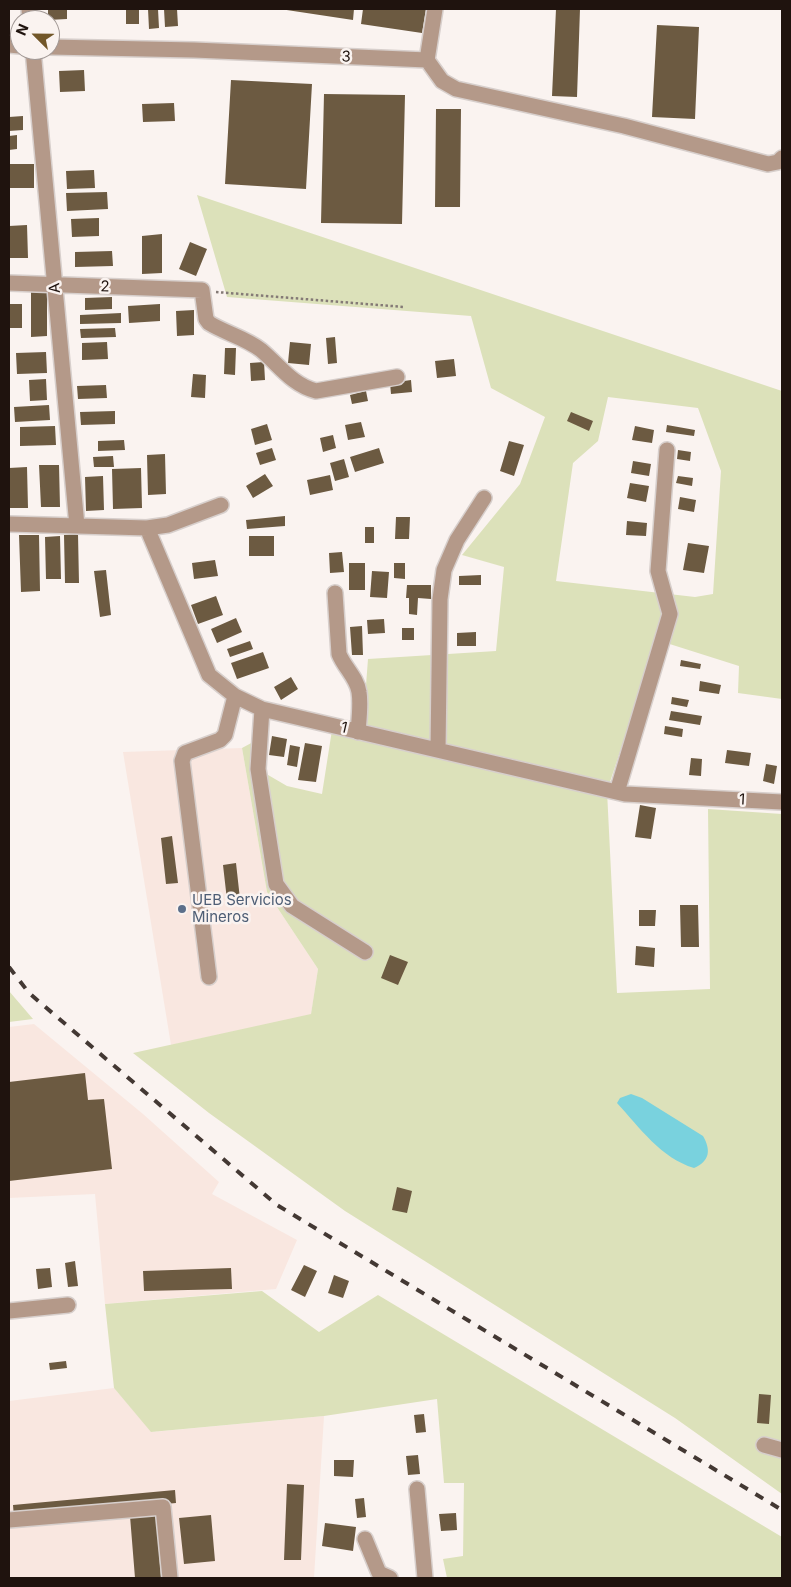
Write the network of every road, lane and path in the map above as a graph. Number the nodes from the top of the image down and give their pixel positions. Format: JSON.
{"nodes":[{"id":1,"x":435,"y":9,"type":"edge"},
{"id":2,"x":60,"y":46,"type":"edge"},
{"id":3,"x":34,"y":60,"type":"edge"},
{"id":4,"x":427,"y":60,"type":"junction"},
{"id":5,"x":782,"y":158,"type":"edge"},
{"id":6,"x":9,"y":283,"type":"edge"},
{"id":7,"x":55,"y":285,"type":"junction"},
{"id":8,"x":202,"y":290,"type":"junction"},
{"id":9,"x":404,"y":307,"type":"dead end"},
{"id":10,"x":397,"y":377,"type":"dead end"},
{"id":11,"x":667,"y":450,"type":"dead end"},
{"id":12,"x":484,"y":498,"type":"dead end"},
{"id":13,"x":220,"y":505,"type":"dead end"},
{"id":14,"x":9,"y":524,"type":"edge"},
{"id":15,"x":77,"y":526,"type":"junction"},
{"id":16,"x":147,"y":528,"type":"junction"},
{"id":17,"x":336,"y":594,"type":"dead end"},
{"id":18,"x":235,"y":696,"type":"junction"},
{"id":19,"x":262,"y":709,"type":"junction"},
{"id":20,"x":358,"y":732,"type":"junction"},
{"id":21,"x":438,"y":750,"type":"junction"},
{"id":22,"x":617,"y":792,"type":"junction"},
{"id":23,"x":782,"y":802,"type":"edge"},
{"id":24,"x":365,"y":952,"type":"dead end"},
{"id":25,"x":209,"y":978,"type":"dead end"},
{"id":26,"x":68,"y":1305,"type":"dead end"},
{"id":27,"x":9,"y":1311,"type":"edge"},
{"id":28,"x":764,"y":1446,"type":"dead end"},
{"id":29,"x":782,"y":1450,"type":"edge"},
{"id":30,"x":417,"y":1489,"type":"dead end"},
{"id":31,"x":9,"y":1520,"type":"edge"},
{"id":32,"x":365,"y":1539,"type":"dead end"},
{"id":33,"x":170,"y":1578,"type":"edge"},
{"id":34,"x":390,"y":1578,"type":"edge"},
{"id":35,"x":425,"y":1578,"type":"edge"}],
"edges":[{"from":1,"to":4,"type":"street"},
{"from":2,"to":4,"type":"street","name":"3"},
{"from":3,"to":7,"type":"street","name":"A"},
{"from":4,"to":5,"type":"street"},
{"from":6,"to":7,"type":"street","name":"2"},
{"from":7,"to":8,"type":"street","name":"2"},
{"from":7,"to":15,"type":"street","name":"A"},
{"from":8,"to":9,"type":"path"},
{"from":8,"to":10,"type":"street"},
{"from":11,"to":22,"type":"street"},
{"from":12,"to":21,"type":"street"},
{"from":13,"to":16,"type":"street"},
{"from":14,"to":15,"type":"street"},
{"from":15,"to":16,"type":"street"},
{"from":16,"to":18,"type":"street","name":"1"},
{"from":17,"to":20,"type":"street"},
{"from":18,"to":19,"type":"street","name":"1"},
{"from":18,"to":25,"type":"street"},
{"from":19,"to":20,"type":"street","name":"1"},
{"from":19,"to":24,"type":"street"},
{"from":20,"to":21,"type":"street","name":"1"},
{"from":21,"to":22,"type":"street","name":"1"},
{"from":22,"to":23,"type":"street","name":"1"},
{"from":26,"to":27,"type":"street"},
{"from":28,"to":29,"type":"street"},
{"from":30,"to":35,"type":"street"},
{"from":31,"to":33,"type":"street"},
{"from":32,"to":34,"type":"street"}]}
